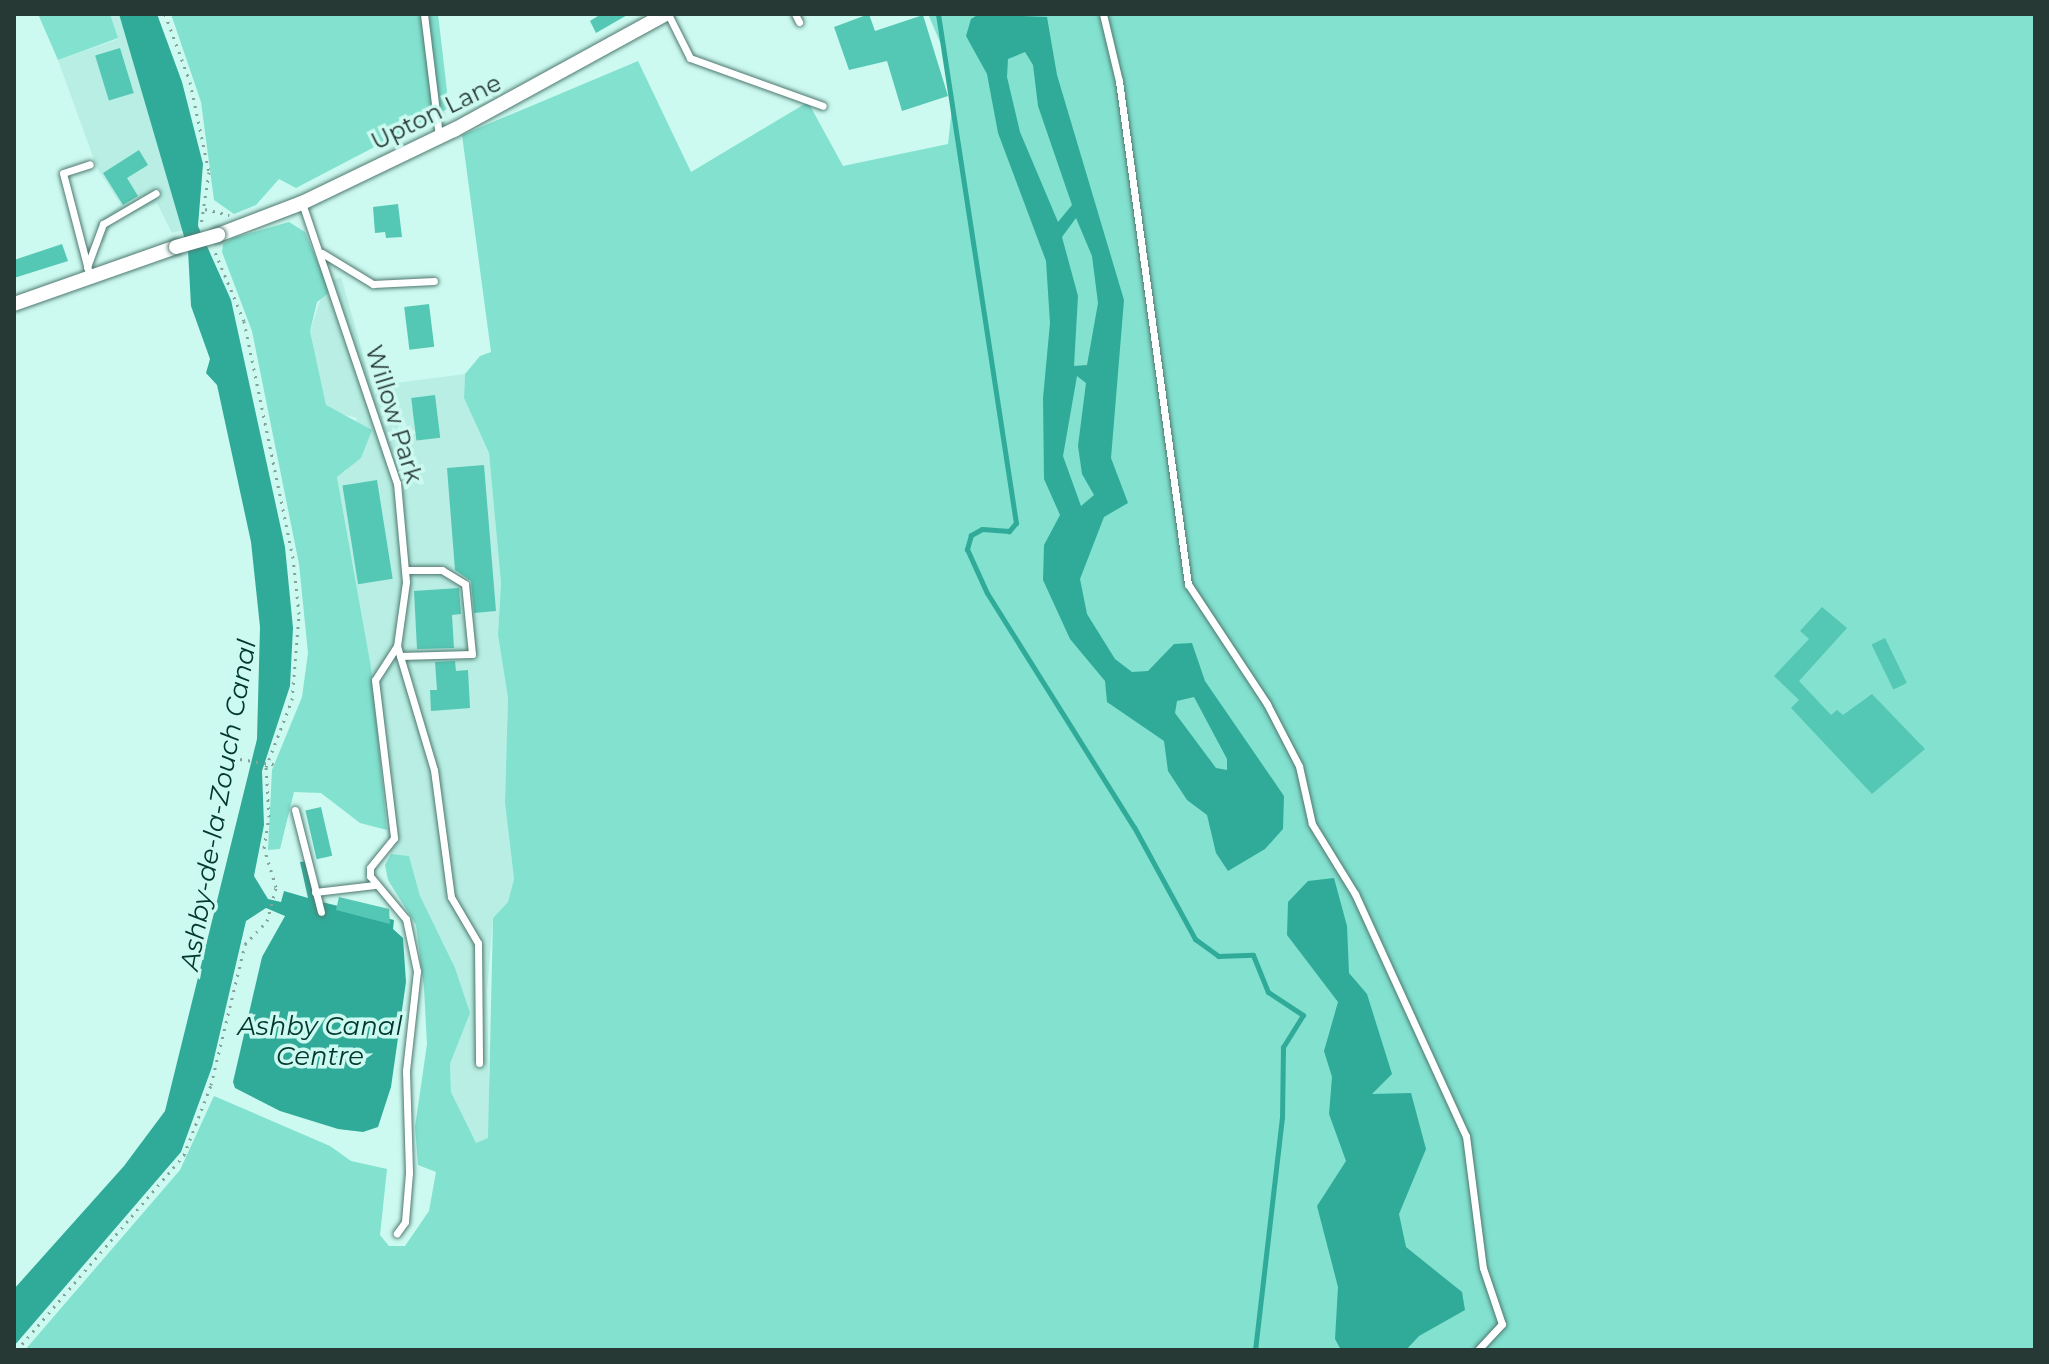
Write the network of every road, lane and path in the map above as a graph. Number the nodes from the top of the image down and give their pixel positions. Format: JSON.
{"nodes":[{"id":1,"x":165,"y":14,"type":"edge"},
{"id":2,"x":424,"y":14,"type":"edge"},
{"id":3,"x":667,"y":14,"type":"edge"},
{"id":4,"x":795,"y":14,"type":"edge"},
{"id":5,"x":1103,"y":14,"type":"edge"},
{"id":6,"x":799,"y":22,"type":"dead end"},
{"id":7,"x":823,"y":106,"type":"dead end"},
{"id":8,"x":446,"y":133,"type":"junction"},
{"id":9,"x":90,"y":164,"type":"dead end"},
{"id":10,"x":156,"y":193,"type":"dead end"},
{"id":11,"x":302,"y":203,"type":"junction"},
{"id":12,"x":212,"y":239,"type":"junction"},
{"id":13,"x":322,"y":253,"type":"junction"},
{"id":14,"x":88,"y":272,"type":"junction"},
{"id":15,"x":434,"y":281,"type":"dead end"},
{"id":16,"x":14,"y":304,"type":"edge"},
{"id":17,"x":405,"y":570,"type":"junction"},
{"id":18,"x":397,"y":646,"type":"junction"},
{"id":19,"x":400,"y":656,"type":"junction"},
{"id":20,"x":240,"y":759,"type":"dead end"},
{"id":21,"x":277,"y":765,"type":"dead end"},
{"id":22,"x":295,"y":810,"type":"dead end"},
{"id":23,"x":375,"y":885,"type":"junction"},
{"id":24,"x":315,"y":892,"type":"junction"},
{"id":25,"x":321,"y":912,"type":"dead end"},
{"id":26,"x":479,"y":1063,"type":"dead end"},
{"id":27,"x":397,"y":1233,"type":"dead end"},
{"id":28,"x":17,"y":1350,"type":"edge"},
{"id":29,"x":1478,"y":1350,"type":"edge"}],
"edges":[{"from":1,"to":12,"type":"path"},
{"from":2,"to":8,"type":"lane"},
{"from":3,"to":7,"type":"lane"},
{"from":3,"to":8,"type":"street","name":"Upton Lane"},
{"from":4,"to":6,"type":"lane"},
{"from":5,"to":29,"type":"lane"},
{"from":8,"to":11,"type":"street","name":"Upton Lane"},
{"from":9,"to":14,"type":"lane"},
{"from":10,"to":14,"type":"lane"},
{"from":11,"to":12,"type":"street","name":"Upton Lane"},
{"from":11,"to":13,"type":"lane","name":"Willow Park"},
{"from":12,"to":14,"type":"street","name":"Upton Lane","bridge":true},
{"from":12,"to":28,"type":"path"},
{"from":13,"to":15,"type":"lane"},
{"from":13,"to":17,"type":"lane","name":"Willow Park"},
{"from":14,"to":16,"type":"street","name":"Upton Lane"},
{"from":17,"to":18,"type":"lane","name":"Willow Park"},
{"from":17,"to":19,"type":"lane"},
{"from":18,"to":19,"type":"lane"},
{"from":18,"to":23,"type":"lane","name":"Willow Park"},
{"from":19,"to":26,"type":"lane"},
{"from":20,"to":21,"type":"path","bridge":true},
{"from":22,"to":24,"type":"lane"},
{"from":23,"to":24,"type":"lane"},
{"from":23,"to":27,"type":"lane"},
{"from":24,"to":25,"type":"lane"}]}
